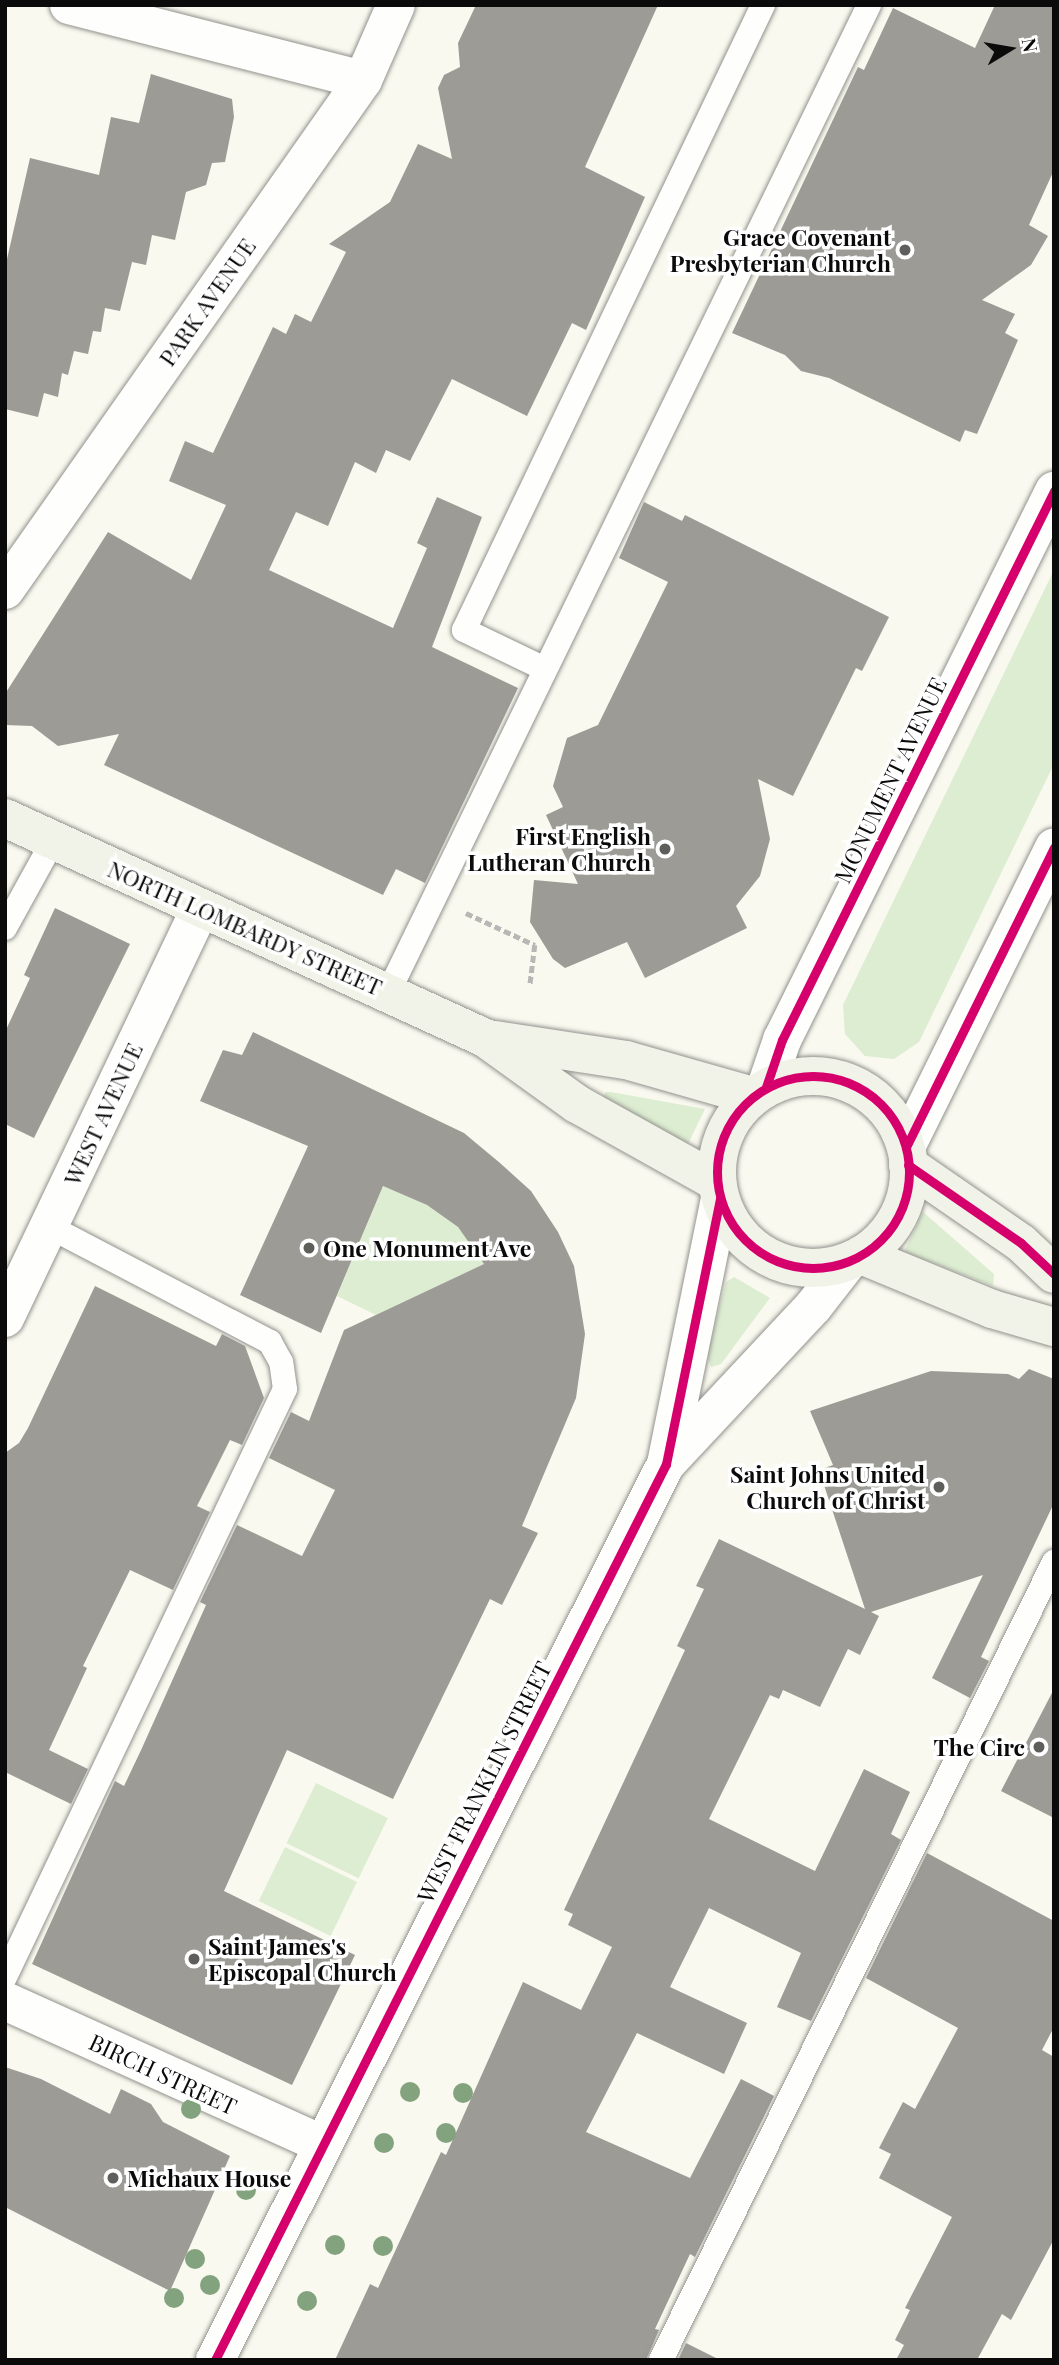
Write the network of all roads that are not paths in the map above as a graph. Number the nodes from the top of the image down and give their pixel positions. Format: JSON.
{"nodes":[{"id":1,"x":69,"y":5,"type":"edge"},
{"id":2,"x":396,"y":5,"type":"edge"},
{"id":3,"x":764,"y":5,"type":"edge"},
{"id":4,"x":869,"y":5,"type":"edge"},
{"id":5,"x":127,"y":12,"type":"edge"},
{"id":6,"x":363,"y":80,"type":"junction"},
{"id":7,"x":1054,"y":491,"type":"edge"},
{"id":8,"x":5,"y":590,"type":"edge"},
{"id":9,"x":545,"y":670,"type":"junction"},
{"id":10,"x":5,"y":818,"type":"edge"},
{"id":11,"x":53,"y":841,"type":"junction"},
{"id":12,"x":1054,"y":848,"type":"edge"},
{"id":13,"x":201,"y":910,"type":"junction"},
{"id":14,"x":5,"y":928,"type":"edge"},
{"id":15,"x":388,"y":993,"type":"junction"},
{"id":16,"x":485,"y":1038,"type":"junction"},
{"id":17,"x":759,"y":1092,"type":"junction"},
{"id":18,"x":907,"y":1156,"type":"junction"},
{"id":19,"x":719,"y":1190,"type":"junction"},
{"id":20,"x":50,"y":1227,"type":"junction"},
{"id":21,"x":855,"y":1259,"type":"junction"},
{"id":22,"x":1054,"y":1274,"type":"edge"},
{"id":23,"x":5,"y":1318,"type":"edge"},
{"id":24,"x":1054,"y":1327,"type":"edge"},
{"id":25,"x":666,"y":1464,"type":"junction"},
{"id":26,"x":1054,"y":1562,"type":"edge"},
{"id":27,"x":5,"y":1977,"type":"edge"},
{"id":28,"x":5,"y":2001,"type":"edge"},
{"id":29,"x":322,"y":2144,"type":"junction"},
{"id":30,"x":215,"y":2360,"type":"edge"},
{"id":31,"x":661,"y":2360,"type":"edge"}],
"edges":[{"from":1,"to":5,"type":"street"},
{"from":2,"to":6,"type":"street","name":"PARK AVENUE"},
{"from":3,"to":9,"type":"lane"},
{"from":4,"to":9,"type":"lane"},
{"from":5,"to":6,"type":"street"},
{"from":6,"to":8,"type":"street","name":"PARK AVENUE"},
{"from":7,"to":17,"type":"street","name":"MONUMENT AVENUE"},
{"from":9,"to":15,"type":"lane"},
{"from":10,"to":11,"type":"main road","name":"NORTH LOMBARDY STREET"},
{"from":11,"to":13,"type":"main road","name":"NORTH LOMBARDY STREET"},
{"from":11,"to":14,"type":"lane"},
{"from":12,"to":18,"type":"street"},
{"from":13,"to":15,"type":"main road","name":"NORTH LOMBARDY STREET"},
{"from":13,"to":20,"type":"street","name":"WEST AVENUE"},
{"from":15,"to":16,"type":"main road","name":"NORTH LOMBARDY STREET"},
{"from":16,"to":17,"type":"main road","name":"NORTH LOMBARDY STREET"},
{"from":16,"to":19,"type":"main road","name":"NORTH LOMBARDY STREET"},
{"from":17,"to":18,"type":"main road"},
{"from":17,"to":19,"type":"main road"},
{"from":18,"to":21,"type":"main road"},
{"from":18,"to":22,"type":"main road"},
{"from":19,"to":21,"type":"main road"},
{"from":19,"to":25,"type":"street","name":"WEST FRANKLIN STREET"},
{"from":20,"to":23,"type":"street","name":"WEST AVENUE"},
{"from":20,"to":27,"type":"lane"},
{"from":21,"to":24,"type":"main road"},
{"from":21,"to":25,"type":"street","name":"WEST FRANKLIN STREET"},
{"from":25,"to":29,"type":"street","name":"WEST FRANKLIN STREET"},
{"from":26,"to":31,"type":"lane"},
{"from":28,"to":29,"type":"street","name":"BIRCH STREET"},
{"from":29,"to":30,"type":"street","name":"WEST FRANKLIN STREET"}]}
